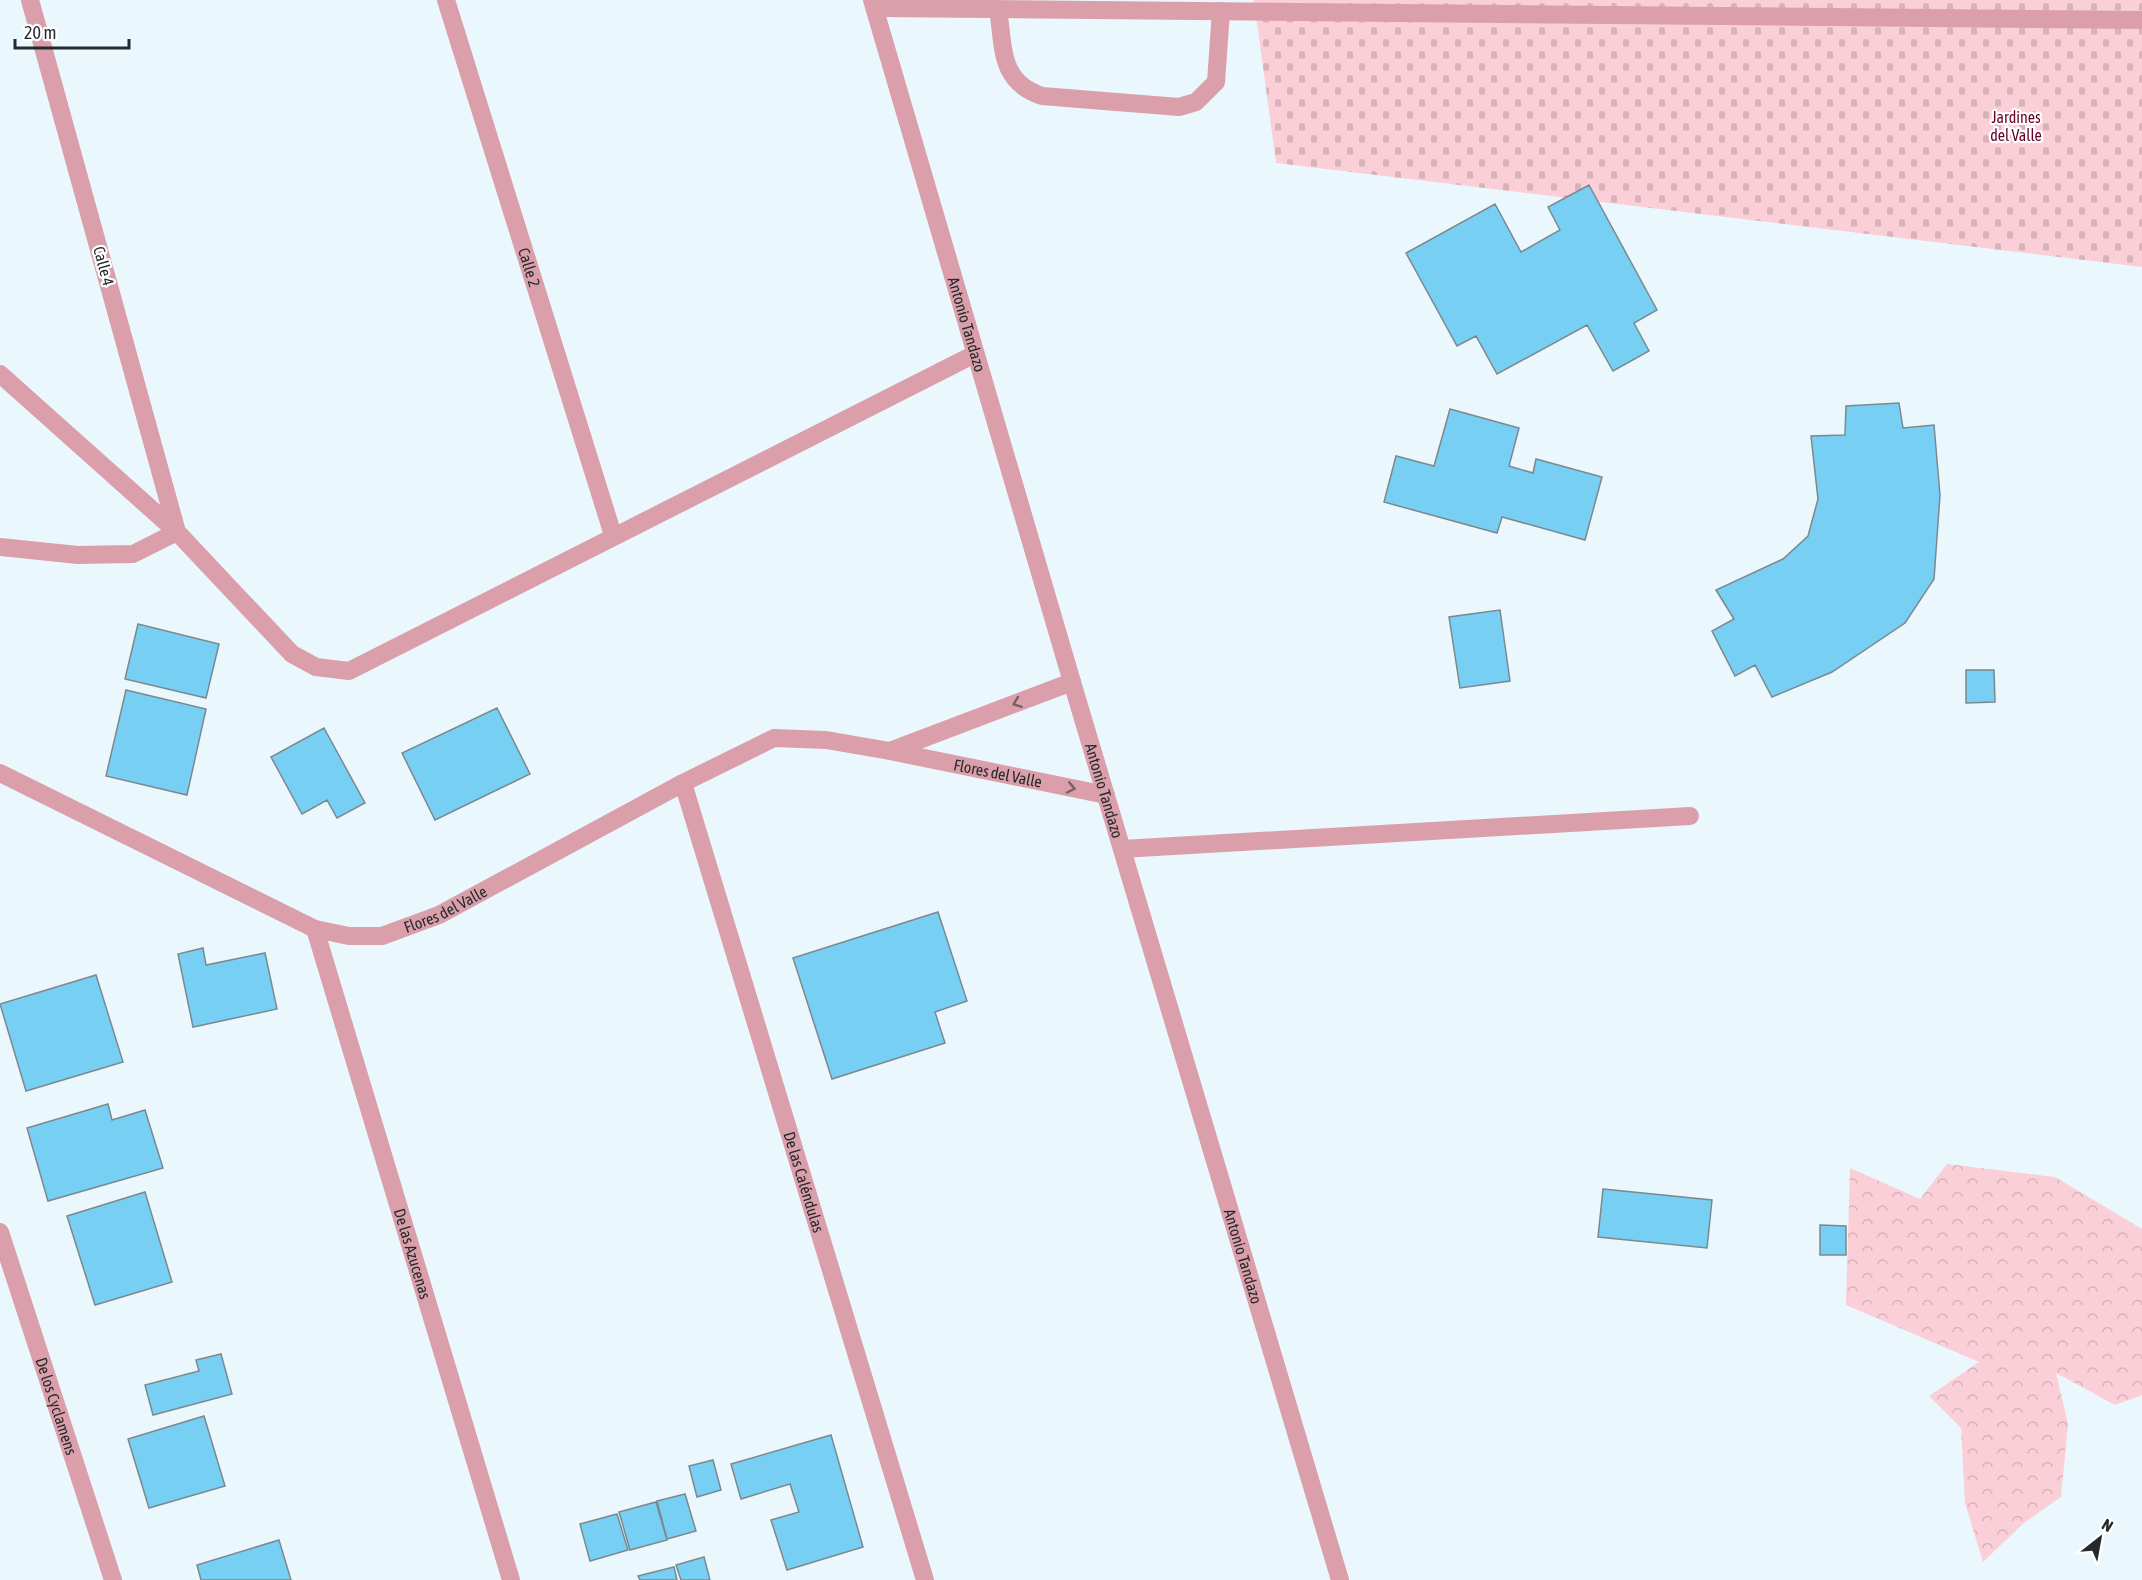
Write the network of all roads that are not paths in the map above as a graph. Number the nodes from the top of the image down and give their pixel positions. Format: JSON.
{"nodes":[{"id":1,"x":30,"y":0,"type":"edge"},
{"id":2,"x":446,"y":0,"type":"edge"},
{"id":3,"x":874,"y":4,"type":"edge"},
{"id":4,"x":998,"y":9,"type":"junction"},
{"id":5,"x":1221,"y":11,"type":"junction"},
{"id":6,"x":2142,"y":20,"type":"edge"},
{"id":7,"x":975,"y":354,"type":"junction"},
{"id":8,"x":0,"y":374,"type":"edge"},
{"id":9,"x":177,"y":532,"type":"junction"},
{"id":10,"x":613,"y":535,"type":"junction"},
{"id":11,"x":0,"y":547,"type":"edge"},
{"id":12,"x":1072,"y":682,"type":"junction"},
{"id":13,"x":890,"y":751,"type":"junction"},
{"id":14,"x":0,"y":773,"type":"edge"},
{"id":15,"x":683,"y":783,"type":"junction"},
{"id":16,"x":1106,"y":795,"type":"junction"},
{"id":17,"x":1690,"y":816,"type":"dead end"},
{"id":18,"x":1122,"y":849,"type":"junction"},
{"id":19,"x":315,"y":928,"type":"junction"},
{"id":20,"x":0,"y":1232,"type":"edge"},
{"id":21,"x":8,"y":1284,"type":"edge"},
{"id":22,"x":113,"y":1580,"type":"edge"},
{"id":23,"x":511,"y":1580,"type":"edge"},
{"id":24,"x":925,"y":1580,"type":"edge"},
{"id":25,"x":1340,"y":1580,"type":"edge"}],
"edges":[{"from":1,"to":9,"type":"street","name":"Calle 4"},
{"from":2,"to":10,"type":"street","name":"Calle 2"},
{"from":3,"to":4,"type":"street"},
{"from":3,"to":7,"type":"street","name":"Antonio Tandazo"},
{"from":4,"to":5,"type":"street"},
{"from":4,"to":5,"type":"street"},
{"from":5,"to":6,"type":"street"},
{"from":7,"to":10,"type":"street"},
{"from":7,"to":12,"type":"street","name":"Antonio Tandazo"},
{"from":8,"to":9,"type":"street"},
{"from":9,"to":10,"type":"street"},
{"from":9,"to":11,"type":"street"},
{"from":12,"to":13,"type":"street","one_way":true},
{"from":12,"to":16,"type":"street","name":"Antonio Tandazo"},
{"from":13,"to":15,"type":"street","name":"Flores del Valle"},
{"from":13,"to":16,"type":"street","name":"Flores del Valle","one_way":true},
{"from":14,"to":19,"type":"street","name":"Flores del Valle"},
{"from":15,"to":19,"type":"street","name":"Flores del Valle"},
{"from":15,"to":24,"type":"street","name":"De las Caléndulas"},
{"from":16,"to":18,"type":"street","name":"Antonio Tandazo"},
{"from":17,"to":18,"type":"street"},
{"from":18,"to":25,"type":"street","name":"Antonio Tandazo"},
{"from":19,"to":23,"type":"street","name":"De las Azucenas"},
{"from":20,"to":21,"type":"street","name":"De los Cyclamens"},
{"from":21,"to":22,"type":"street","name":"De los Cyclamens"}]}
